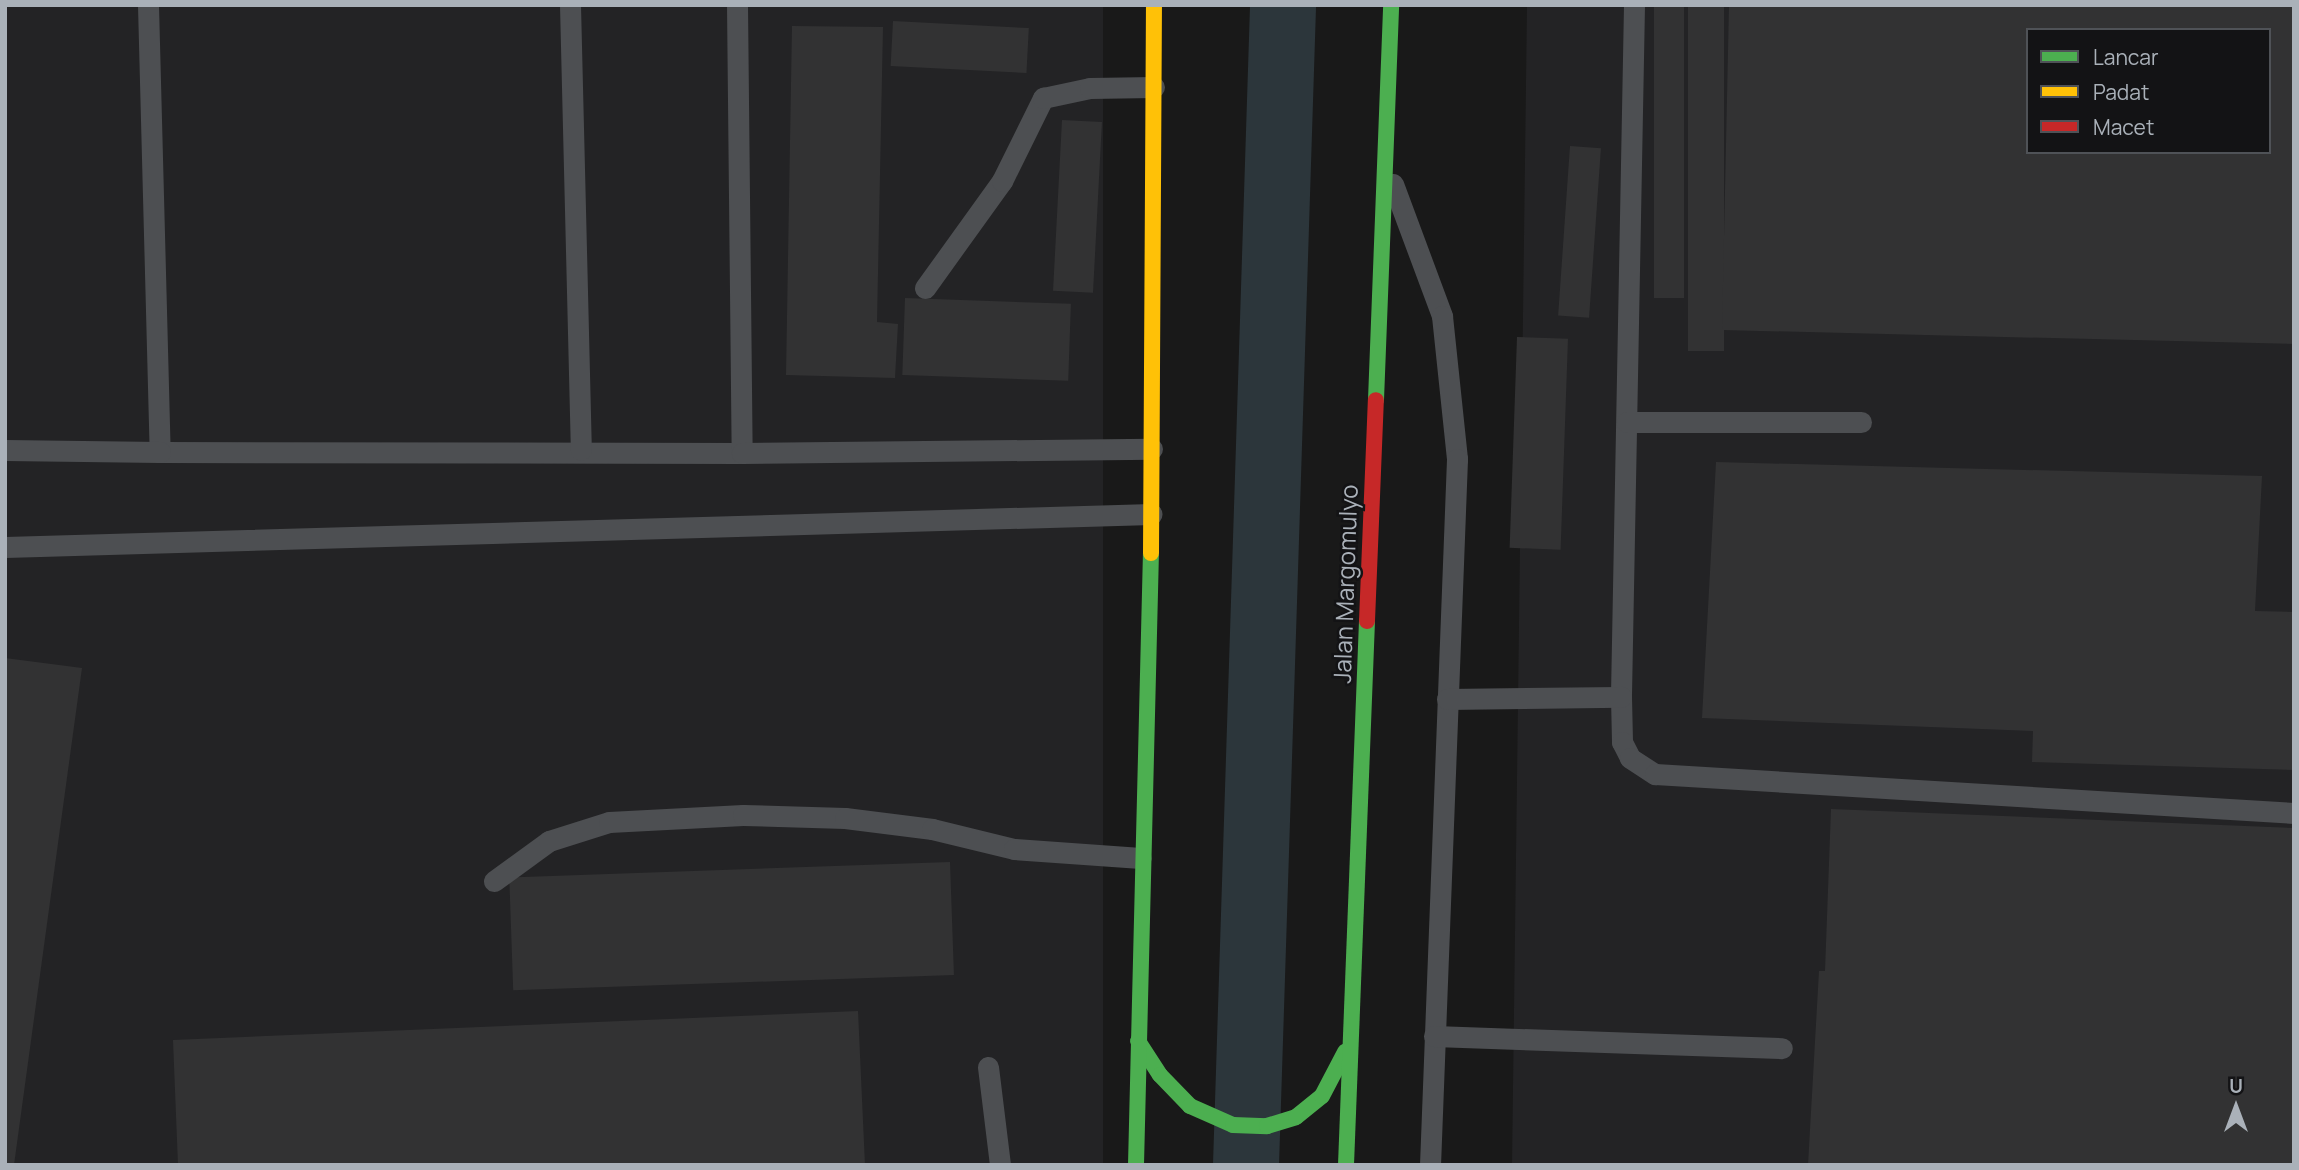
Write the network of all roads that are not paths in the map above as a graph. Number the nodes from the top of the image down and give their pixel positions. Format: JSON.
{"nodes":[{"id":1,"x":148,"y":5,"type":"edge"},
{"id":2,"x":570,"y":5,"type":"edge"},
{"id":3,"x":737,"y":5,"type":"edge"},
{"id":4,"x":1154,"y":5,"type":"edge"},
{"id":5,"x":1391,"y":5,"type":"edge"},
{"id":6,"x":1634,"y":5,"type":"edge"},
{"id":7,"x":1154,"y":87,"type":"junction"},
{"id":8,"x":1385,"y":162,"type":"junction"},
{"id":9,"x":925,"y":288,"type":"dead end"},
{"id":10,"x":1627,"y":422,"type":"junction"},
{"id":11,"x":1861,"y":422,"type":"dead end"},
{"id":12,"x":1152,"y":449,"type":"junction"},
{"id":13,"x":5,"y":450,"type":"edge"},
{"id":14,"x":581,"y":450,"type":"junction"},
{"id":15,"x":160,"y":452,"type":"junction"},
{"id":16,"x":742,"y":453,"type":"junction"},
{"id":17,"x":1152,"y":514,"type":"junction"},
{"id":18,"x":5,"y":547,"type":"edge"},
{"id":19,"x":1621,"y":697,"type":"junction"},
{"id":20,"x":1447,"y":699,"type":"junction"},
{"id":21,"x":2294,"y":813,"type":"edge"},
{"id":22,"x":1141,"y":858,"type":"junction"},
{"id":23,"x":494,"y":881,"type":"dead end"},
{"id":24,"x":1434,"y":1036,"type":"junction"},
{"id":25,"x":1138,"y":1041,"type":"junction"},
{"id":26,"x":1349,"y":1045,"type":"junction"},
{"id":27,"x":1782,"y":1048,"type":"dead end"},
{"id":28,"x":988,"y":1067,"type":"dead end"},
{"id":29,"x":1000,"y":1165,"type":"edge"},
{"id":30,"x":1136,"y":1165,"type":"edge"},
{"id":31,"x":1346,"y":1165,"type":"edge"},
{"id":32,"x":1430,"y":1165,"type":"edge"}],
"edges":[{"from":1,"to":15,"type":"lane"},
{"from":2,"to":14,"type":"lane"},
{"from":3,"to":16,"type":"lane"},
{"from":4,"to":7,"type":"main road"},
{"from":5,"to":8,"type":"main road","name":"Jalan Margomulyo"},
{"from":6,"to":10,"type":"lane"},
{"from":7,"to":9,"type":"lane"},
{"from":7,"to":12,"type":"main road"},
{"from":8,"to":20,"type":"lane"},
{"from":8,"to":26,"type":"main road","name":"Jalan Margomulyo"},
{"from":10,"to":11,"type":"lane"},
{"from":10,"to":19,"type":"lane"},
{"from":12,"to":16,"type":"lane"},
{"from":12,"to":17,"type":"main road"},
{"from":13,"to":15,"type":"lane"},
{"from":14,"to":15,"type":"lane"},
{"from":14,"to":16,"type":"lane"},
{"from":17,"to":18,"type":"lane"},
{"from":17,"to":22,"type":"main road"},
{"from":19,"to":20,"type":"lane"},
{"from":19,"to":21,"type":"lane"},
{"from":20,"to":24,"type":"lane"},
{"from":22,"to":23,"type":"lane"},
{"from":22,"to":25,"type":"main road"},
{"from":24,"to":27,"type":"lane"},
{"from":24,"to":32,"type":"lane"},
{"from":25,"to":26,"type":"main road"},
{"from":25,"to":30,"type":"main road"},
{"from":26,"to":31,"type":"main road","name":"Jalan Margomulyo"},
{"from":28,"to":29,"type":"lane"}]}
